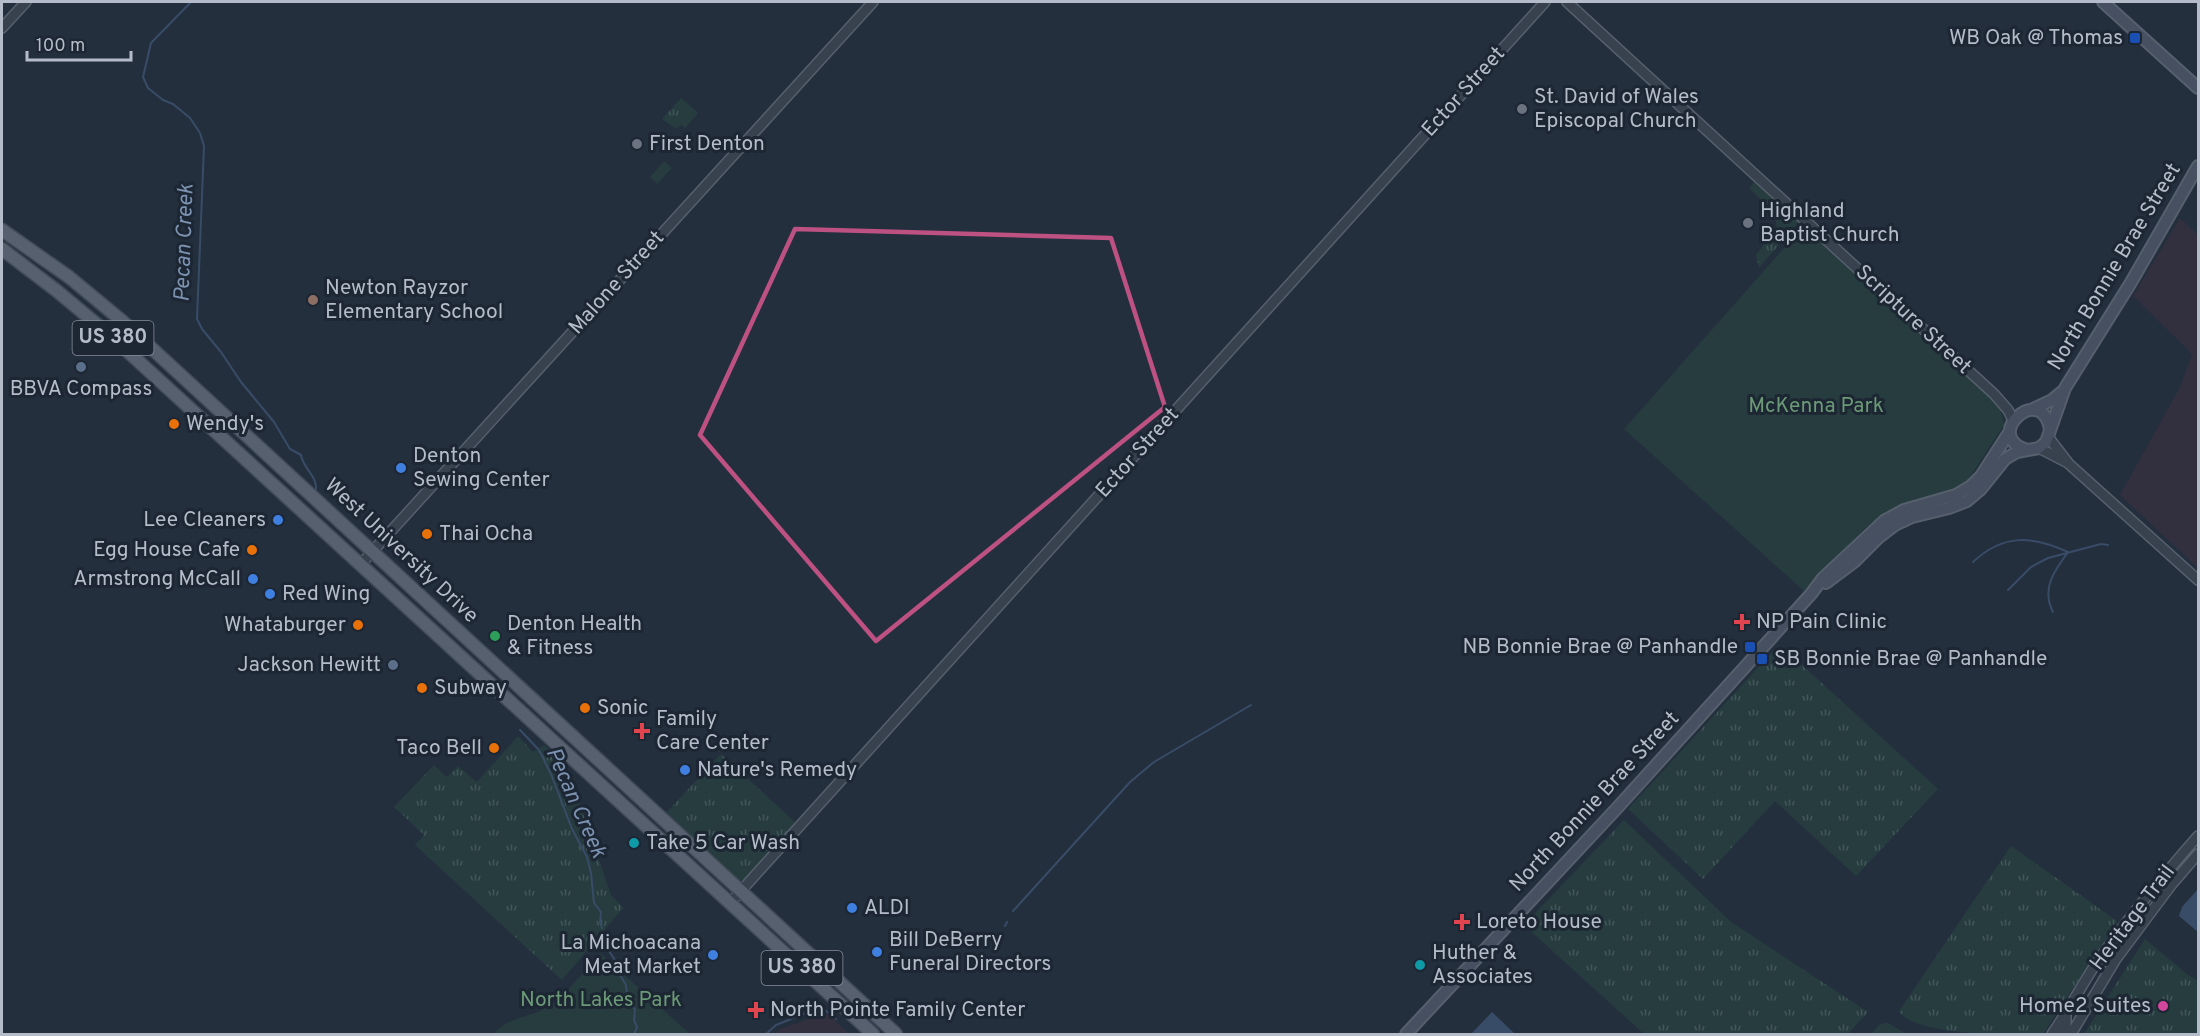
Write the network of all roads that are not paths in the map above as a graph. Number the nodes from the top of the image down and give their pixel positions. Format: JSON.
{"nodes":[{"id":1,"x":26,"y":2,"type":"edge"},
{"id":2,"x":873,"y":2,"type":"edge"},
{"id":3,"x":1545,"y":2,"type":"edge"},
{"id":4,"x":1567,"y":2,"type":"edge"},
{"id":5,"x":2103,"y":2,"type":"edge"},
{"id":6,"x":2,"y":28,"type":"edge"},
{"id":7,"x":2199,"y":88,"type":"edge"},
{"id":8,"x":2199,"y":166,"type":"edge"},
{"id":9,"x":3,"y":234,"type":"edge"},
{"id":10,"x":2,"y":249,"type":"edge"},
{"id":11,"x":2065,"y":388,"type":"junction"},
{"id":12,"x":1994,"y":394,"type":"junction"},
{"id":13,"x":2027,"y":411,"type":"junction"},
{"id":14,"x":2012,"y":426,"type":"junction"},
{"id":15,"x":2050,"y":434,"type":"junction"},
{"id":16,"x":2035,"y":449,"type":"junction"},
{"id":17,"x":2069,"y":464,"type":"junction"},
{"id":18,"x":372,"y":551,"type":"junction"},
{"id":19,"x":361,"y":564,"type":"junction"},
{"id":20,"x":2199,"y":580,"type":"edge"},
{"id":21,"x":1811,"y":594,"type":"junction"},
{"id":22,"x":2199,"y":836,"type":"edge"},
{"id":23,"x":2199,"y":854,"type":"edge"},
{"id":24,"x":740,"y":891,"type":"junction"},
{"id":25,"x":730,"y":903,"type":"junction"},
{"id":26,"x":2067,"y":1012,"type":"junction"},
{"id":27,"x":873,"y":1035,"type":"edge"},
{"id":28,"x":896,"y":1035,"type":"edge"},
{"id":29,"x":1406,"y":1035,"type":"edge"},
{"id":30,"x":2052,"y":1035,"type":"edge"},
{"id":31,"x":2062,"y":1035,"type":"edge"},
{"id":32,"x":2071,"y":1035,"type":"edge"}],
"edges":[{"from":1,"to":6,"type":"street"},
{"from":2,"to":18,"type":"street","name":"Malone Street"},
{"from":3,"to":24,"type":"street","name":"Ector Street"},
{"from":4,"to":12,"type":"street","name":"Scripture Street"},
{"from":5,"to":7,"type":"main road"},
{"from":8,"to":11,"type":"main road","name":"North Bonnie Brae Street"},
{"from":9,"to":18,"type":"main road","name":"West University Drive","number":"US 380"},
{"from":10,"to":19,"type":"main road","name":"West University Drive","number":"US 380"},
{"from":11,"to":13,"type":"main road","name":"North Bonnie Brae Street"},
{"from":11,"to":15,"type":"main road","name":"North Bonnie Brae Street"},
{"from":12,"to":13,"type":"street","name":"Scripture Street"},
{"from":12,"to":14,"type":"street","name":"Scripture Street"},
{"from":13,"to":14,"type":"main road"},
{"from":13,"to":15,"type":"main road"},
{"from":14,"to":16,"type":"main road"},
{"from":14,"to":21,"type":"main road","name":"North Bonnie Brae Street"},
{"from":15,"to":16,"type":"main road"},
{"from":15,"to":17,"type":"street"},
{"from":16,"to":17,"type":"street"},
{"from":16,"to":21,"type":"main road","name":"North Bonnie Brae Street"},
{"from":17,"to":20,"type":"street"},
{"from":18,"to":19,"type":"street","name":"Malone Street"},
{"from":18,"to":24,"type":"main road","name":"West University Drive","number":"US 380"},
{"from":19,"to":25,"type":"main road","name":"West University Drive","number":"US 380"},
{"from":21,"to":29,"type":"main road","name":"North Bonnie Brae Street"},
{"from":22,"to":26,"type":"street","name":"Heritage Trail"},
{"from":23,"to":32,"type":"street","name":"Heritage Trail"},
{"from":24,"to":25,"type":"street","name":"Ector Street"},
{"from":24,"to":28,"type":"main road","name":"West University Drive","number":"US 380"},
{"from":25,"to":27,"type":"main road","name":"West University Drive","number":"US 380"},
{"from":26,"to":30,"type":"street","name":"Heritage Trail"},
{"from":26,"to":31,"type":"street"}]}
